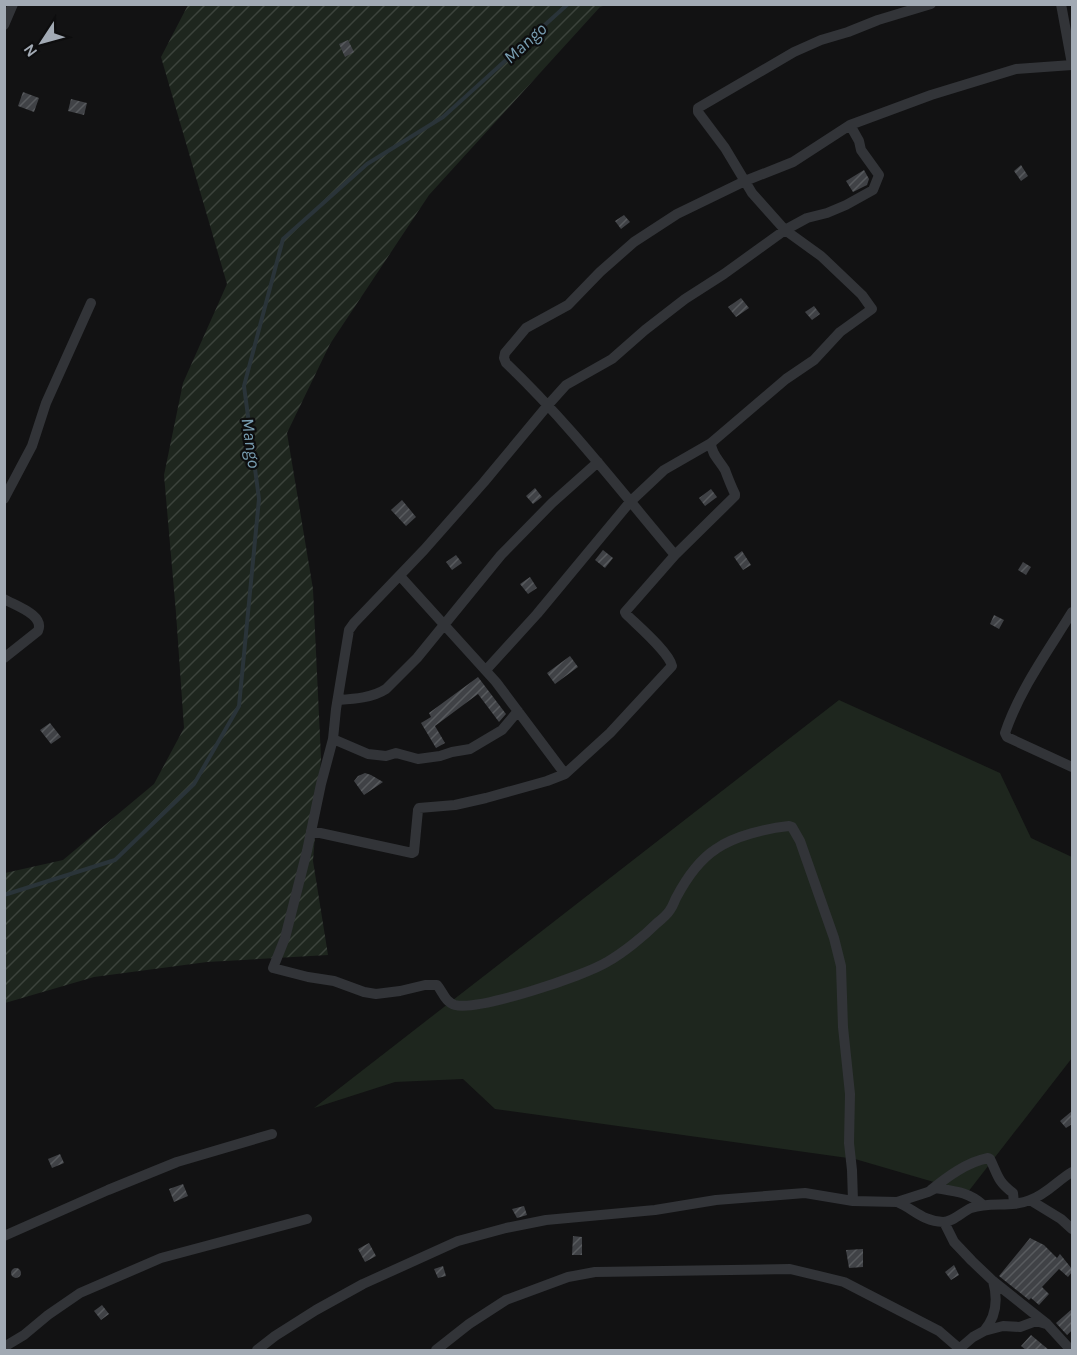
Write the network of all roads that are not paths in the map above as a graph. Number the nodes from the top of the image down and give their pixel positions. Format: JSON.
{"nodes":[{"id":1,"x":13,"y":4,"type":"edge"},
{"id":2,"x":931,"y":4,"type":"edge"},
{"id":3,"x":1061,"y":4,"type":"edge"},
{"id":4,"x":4,"y":25,"type":"edge"},
{"id":5,"x":1072,"y":64,"type":"edge"},
{"id":6,"x":850,"y":125,"type":"junction"},
{"id":7,"x":745,"y":181,"type":"junction"},
{"id":8,"x":785,"y":230,"type":"junction"},
{"id":9,"x":91,"y":303,"type":"dead end"},
{"id":10,"x":548,"y":405,"type":"junction"},
{"id":11,"x":711,"y":443,"type":"junction"},
{"id":12,"x":598,"y":462,"type":"junction"},
{"id":13,"x":4,"y":499,"type":"edge"},
{"id":14,"x":630,"y":502,"type":"junction"},
{"id":15,"x":675,"y":555,"type":"junction"},
{"id":16,"x":400,"y":576,"type":"junction"},
{"id":17,"x":4,"y":599,"type":"edge"},
{"id":18,"x":1072,"y":612,"type":"edge"},
{"id":19,"x":444,"y":625,"type":"junction"},
{"id":20,"x":4,"y":658,"type":"edge"},
{"id":21,"x":486,"y":670,"type":"junction"},
{"id":22,"x":338,"y":700,"type":"junction"},
{"id":23,"x":518,"y":711,"type":"junction"},
{"id":24,"x":333,"y":739,"type":"junction"},
{"id":25,"x":1072,"y":767,"type":"edge"},
{"id":26,"x":566,"y":774,"type":"junction"},
{"id":27,"x":311,"y":831,"type":"junction"},
{"id":28,"x":272,"y":1134,"type":"dead end"},
{"id":29,"x":1072,"y":1172,"type":"edge"},
{"id":30,"x":928,"y":1192,"type":"junction"},
{"id":31,"x":1030,"y":1200,"type":"junction"},
{"id":32,"x":853,"y":1201,"type":"junction"},
{"id":33,"x":897,"y":1202,"type":"junction"},
{"id":34,"x":1014,"y":1203,"type":"junction"},
{"id":35,"x":983,"y":1205,"type":"junction"},
{"id":36,"x":307,"y":1220,"type":"dead end"},
{"id":37,"x":944,"y":1222,"type":"junction"},
{"id":38,"x":1072,"y":1229,"type":"edge"},
{"id":39,"x":4,"y":1236,"type":"edge"},
{"id":40,"x":993,"y":1281,"type":"junction"},
{"id":41,"x":1047,"y":1324,"type":"junction"},
{"id":42,"x":984,"y":1330,"type":"junction"},
{"id":43,"x":4,"y":1347,"type":"edge"},
{"id":44,"x":1068,"y":1347,"type":"edge"},
{"id":45,"x":258,"y":1350,"type":"edge"},
{"id":46,"x":436,"y":1350,"type":"edge"},
{"id":47,"x":960,"y":1350,"type":"edge"}],
"edges":[{"from":1,"to":4,"type":"street"},
{"from":2,"to":7,"type":"street"},
{"from":3,"to":5,"type":"street"},
{"from":5,"to":6,"type":"street"},
{"from":6,"to":7,"type":"street"},
{"from":6,"to":8,"type":"street"},
{"from":7,"to":8,"type":"street"},
{"from":7,"to":10,"type":"street"},
{"from":8,"to":10,"type":"street"},
{"from":8,"to":11,"type":"street"},
{"from":9,"to":13,"type":"street"},
{"from":10,"to":12,"type":"street"},
{"from":10,"to":16,"type":"street"},
{"from":11,"to":14,"type":"street"},
{"from":11,"to":15,"type":"street"},
{"from":12,"to":14,"type":"street"},
{"from":12,"to":19,"type":"street"},
{"from":14,"to":15,"type":"street"},
{"from":14,"to":21,"type":"street"},
{"from":15,"to":26,"type":"street"},
{"from":16,"to":19,"type":"street"},
{"from":16,"to":22,"type":"street"},
{"from":17,"to":20,"type":"street"},
{"from":18,"to":25,"type":"street"},
{"from":19,"to":21,"type":"street"},
{"from":19,"to":22,"type":"street"},
{"from":21,"to":23,"type":"street"},
{"from":22,"to":24,"type":"street"},
{"from":23,"to":24,"type":"street"},
{"from":23,"to":26,"type":"street"},
{"from":24,"to":27,"type":"street"},
{"from":26,"to":27,"type":"street"},
{"from":27,"to":32,"type":"street"},
{"from":28,"to":39,"type":"street"},
{"from":29,"to":31,"type":"street"},
{"from":30,"to":33,"type":"street"},
{"from":30,"to":34,"type":"street"},
{"from":30,"to":35,"type":"street"},
{"from":31,"to":34,"type":"street"},
{"from":31,"to":38,"type":"street"},
{"from":32,"to":33,"type":"street"},
{"from":32,"to":45,"type":"street"},
{"from":33,"to":37,"type":"street"},
{"from":34,"to":35,"type":"street"},
{"from":35,"to":37,"type":"street"},
{"from":36,"to":43,"type":"street"},
{"from":37,"to":40,"type":"street"},
{"from":40,"to":41,"type":"street"},
{"from":40,"to":42,"type":"street"},
{"from":41,"to":42,"type":"street"},
{"from":41,"to":44,"type":"street"},
{"from":42,"to":47,"type":"street"},
{"from":46,"to":47,"type":"street"}]}
